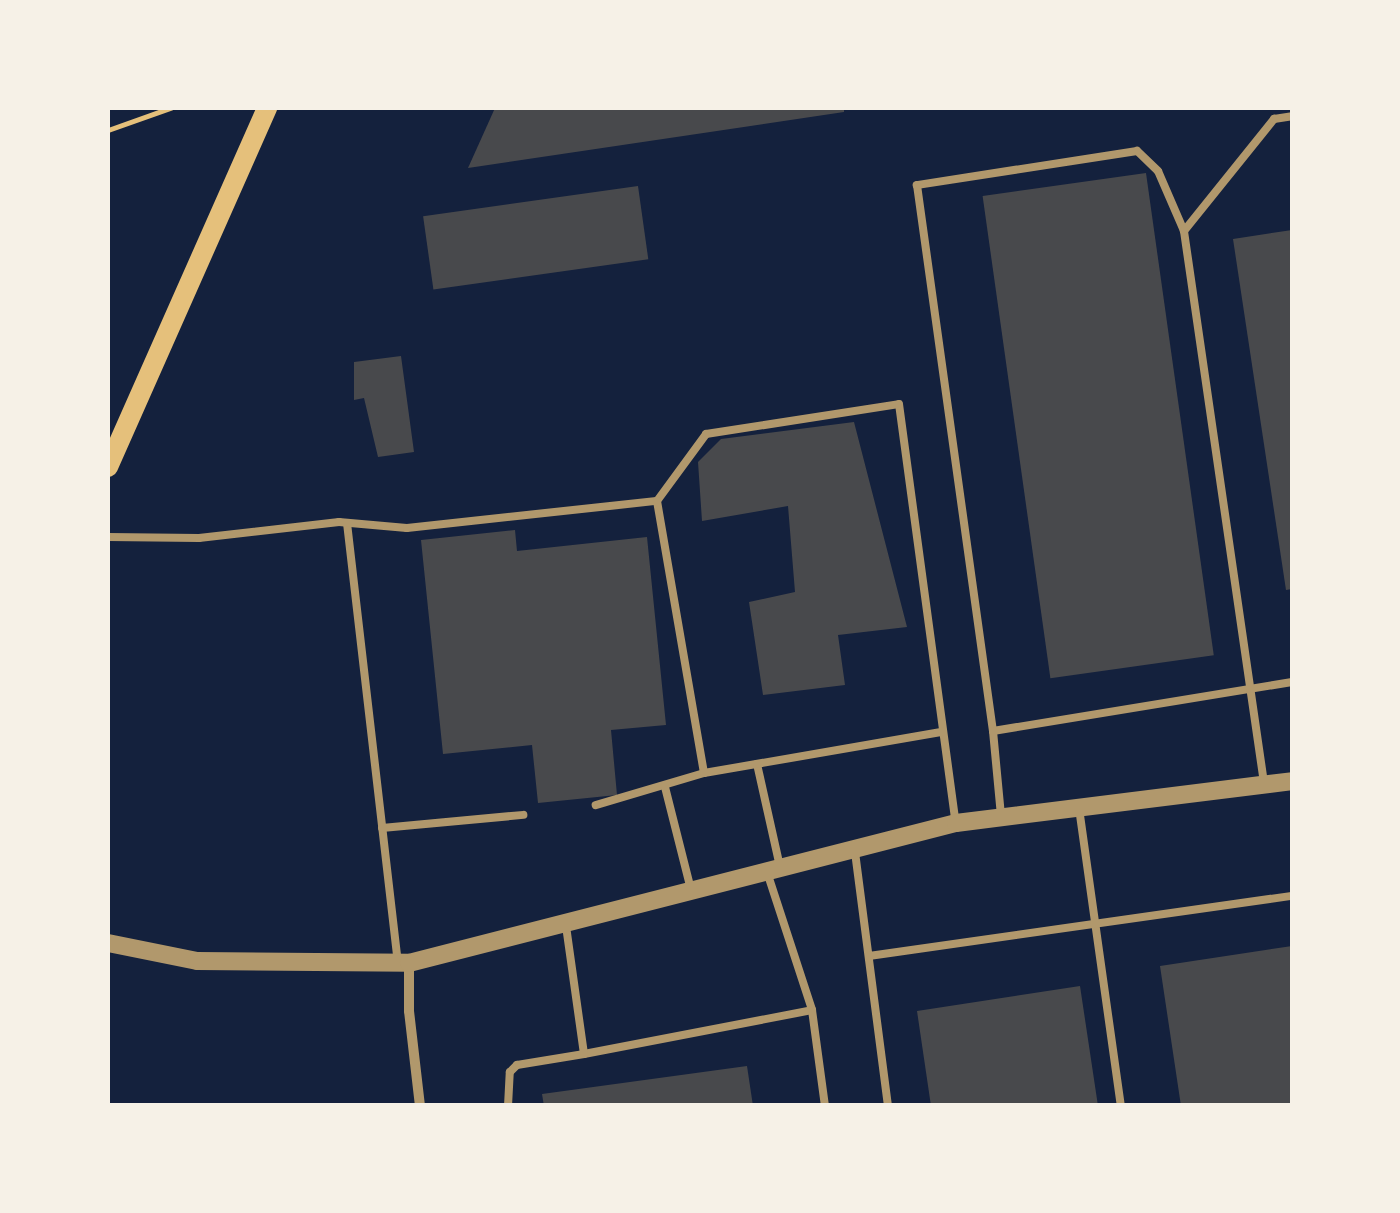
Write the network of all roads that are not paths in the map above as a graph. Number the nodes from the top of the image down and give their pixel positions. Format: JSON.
{"nodes":[{"id":1,"x":267,"y":108,"type":"edge"},
{"id":2,"x":1292,"y":116,"type":"edge"},
{"id":3,"x":1184,"y":231,"type":"junction"},
{"id":4,"x":108,"y":467,"type":"edge"},
{"id":5,"x":657,"y":501,"type":"junction"},
{"id":6,"x":346,"y":523,"type":"junction"},
{"id":7,"x":108,"y":537,"type":"edge"},
{"id":8,"x":1292,"y":682,"type":"edge"},
{"id":9,"x":1251,"y":689,"type":"junction"},
{"id":10,"x":993,"y":731,"type":"junction"},
{"id":11,"x":942,"y":732,"type":"junction"},
{"id":12,"x":757,"y":764,"type":"junction"},
{"id":13,"x":704,"y":773,"type":"junction"},
{"id":14,"x":1292,"y":780,"type":"edge"},
{"id":15,"x":1264,"y":784,"type":"junction"},
{"id":16,"x":666,"y":788,"type":"junction"},
{"id":17,"x":596,"y":805,"type":"dead end"},
{"id":18,"x":1079,"y":808,"type":"junction"},
{"id":19,"x":522,"y":815,"type":"dead end"},
{"id":20,"x":1001,"y":818,"type":"junction"},
{"id":21,"x":956,"y":823,"type":"junction"},
{"id":22,"x":382,"y":828,"type":"junction"},
{"id":23,"x":855,"y":848,"type":"junction"},
{"id":24,"x":774,"y":869,"type":"junction"},
{"id":25,"x":690,"y":890,"type":"junction"},
{"id":26,"x":1292,"y":896,"type":"edge"},
{"id":27,"x":566,"y":922,"type":"junction"},
{"id":28,"x":1095,"y":924,"type":"junction"},
{"id":29,"x":108,"y":943,"type":"edge"},
{"id":30,"x":869,"y":956,"type":"junction"},
{"id":31,"x":404,"y":963,"type":"junction"},
{"id":32,"x":812,"y":1010,"type":"junction"},
{"id":33,"x":584,"y":1054,"type":"junction"},
{"id":34,"x":420,"y":1106,"type":"edge"},
{"id":35,"x":508,"y":1106,"type":"edge"},
{"id":36,"x":825,"y":1106,"type":"edge"},
{"id":37,"x":888,"y":1106,"type":"edge"},
{"id":38,"x":1121,"y":1106,"type":"edge"}],
"edges":[{"from":1,"to":4,"type":"main road"},
{"from":2,"to":3,"type":"lane"},
{"from":3,"to":9,"type":"lane"},
{"from":3,"to":10,"type":"lane"},
{"from":5,"to":6,"type":"lane"},
{"from":5,"to":11,"type":"lane"},
{"from":5,"to":13,"type":"lane"},
{"from":6,"to":7,"type":"lane"},
{"from":6,"to":22,"type":"lane"},
{"from":8,"to":9,"type":"lane"},
{"from":9,"to":10,"type":"lane"},
{"from":9,"to":15,"type":"lane"},
{"from":10,"to":20,"type":"lane"},
{"from":11,"to":12,"type":"lane"},
{"from":11,"to":21,"type":"lane"},
{"from":12,"to":13,"type":"lane"},
{"from":12,"to":24,"type":"lane"},
{"from":13,"to":16,"type":"lane"},
{"from":14,"to":15,"type":"street"},
{"from":15,"to":18,"type":"street"},
{"from":16,"to":17,"type":"lane"},
{"from":16,"to":25,"type":"lane"},
{"from":18,"to":20,"type":"street"},
{"from":18,"to":28,"type":"lane"},
{"from":19,"to":22,"type":"lane"},
{"from":20,"to":21,"type":"street"},
{"from":21,"to":23,"type":"street"},
{"from":22,"to":31,"type":"lane"},
{"from":23,"to":24,"type":"street"},
{"from":23,"to":30,"type":"lane"},
{"from":24,"to":25,"type":"street"},
{"from":24,"to":32,"type":"lane"},
{"from":25,"to":27,"type":"street"},
{"from":26,"to":28,"type":"lane"},
{"from":27,"to":31,"type":"street"},
{"from":27,"to":33,"type":"lane"},
{"from":28,"to":30,"type":"lane"},
{"from":28,"to":38,"type":"lane"},
{"from":29,"to":31,"type":"street"},
{"from":30,"to":37,"type":"lane"},
{"from":31,"to":34,"type":"street"},
{"from":32,"to":33,"type":"lane"},
{"from":32,"to":36,"type":"lane"},
{"from":33,"to":35,"type":"lane"}]}
